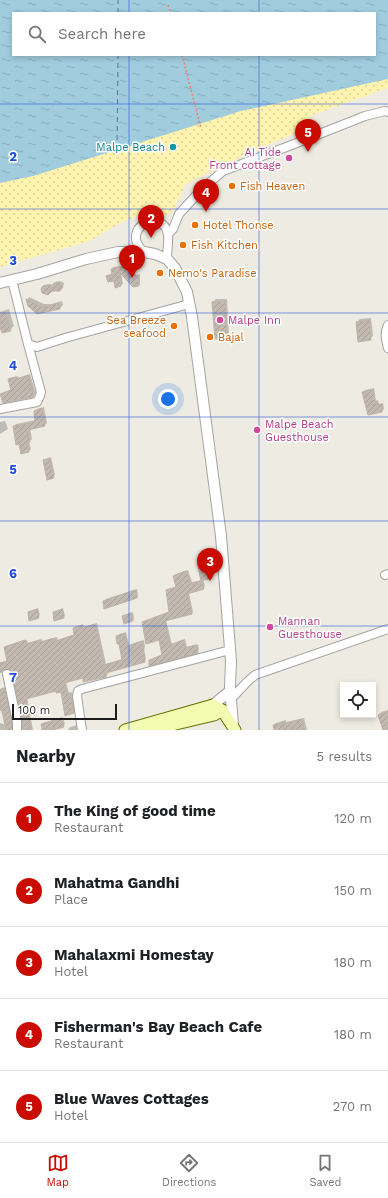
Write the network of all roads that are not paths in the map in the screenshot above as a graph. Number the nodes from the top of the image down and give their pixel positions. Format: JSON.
{"nodes":[{"id":1,"x":388,"y":112,"type":"edge"},
{"id":2,"x":168,"y":234,"type":"junction"},
{"id":3,"x":167,"y":244,"type":"junction"},
{"id":4,"x":144,"y":252,"type":"junction"},
{"id":5,"x":155,"y":254,"type":"junction"},
{"id":6,"x":167,"y":259,"type":"junction"},
{"id":7,"x":12,"y":280,"type":"junction"},
{"id":8,"x":0,"y":283,"type":"edge"},
{"id":9,"x":190,"y":304,"type":"junction"},
{"id":10,"x":388,"y":325,"type":"edge"},
{"id":11,"x":28,"y":344,"type":"junction"},
{"id":12,"x":388,"y":348,"type":"edge"},
{"id":13,"x":0,"y":409,"type":"edge"},
{"id":14,"x":388,"y":630,"type":"edge"},
{"id":15,"x":230,"y":650,"type":"junction"},
{"id":16,"x":7,"y":674,"type":"dead end"},
{"id":17,"x":231,"y":695,"type":"junction"},
{"id":18,"x":217,"y":707,"type":"junction"},
{"id":19,"x":234,"y":728,"type":"edge"},
{"id":20,"x":17,"y":730,"type":"edge"},
{"id":21,"x":82,"y":730,"type":"edge"},
{"id":22,"x":125,"y":730,"type":"edge"},
{"id":23,"x":150,"y":730,"type":"edge"}],
"edges":[{"from":1,"to":2,"type":"street"},
{"from":2,"to":3,"type":"street"},
{"from":2,"to":4,"type":"street"},
{"from":3,"to":5,"type":"street"},
{"from":3,"to":6,"type":"street"},
{"from":4,"to":5,"type":"street"},
{"from":4,"to":7,"type":"street"},
{"from":5,"to":6,"type":"street"},
{"from":6,"to":9,"type":"street"},
{"from":7,"to":8,"type":"street"},
{"from":7,"to":11,"type":"street"},
{"from":9,"to":11,"type":"street"},
{"from":9,"to":15,"type":"street"},
{"from":10,"to":12,"type":"street"},
{"from":11,"to":13,"type":"street"},
{"from":14,"to":17,"type":"street"},
{"from":15,"to":17,"type":"street"},
{"from":15,"to":21,"type":"street"},
{"from":16,"to":20,"type":"street"},
{"from":17,"to":18,"type":"street"},
{"from":17,"to":19,"type":"street"},
{"from":18,"to":19,"type":"main road"},
{"from":18,"to":22,"type":"main road"},
{"from":18,"to":23,"type":"main road"}]}
